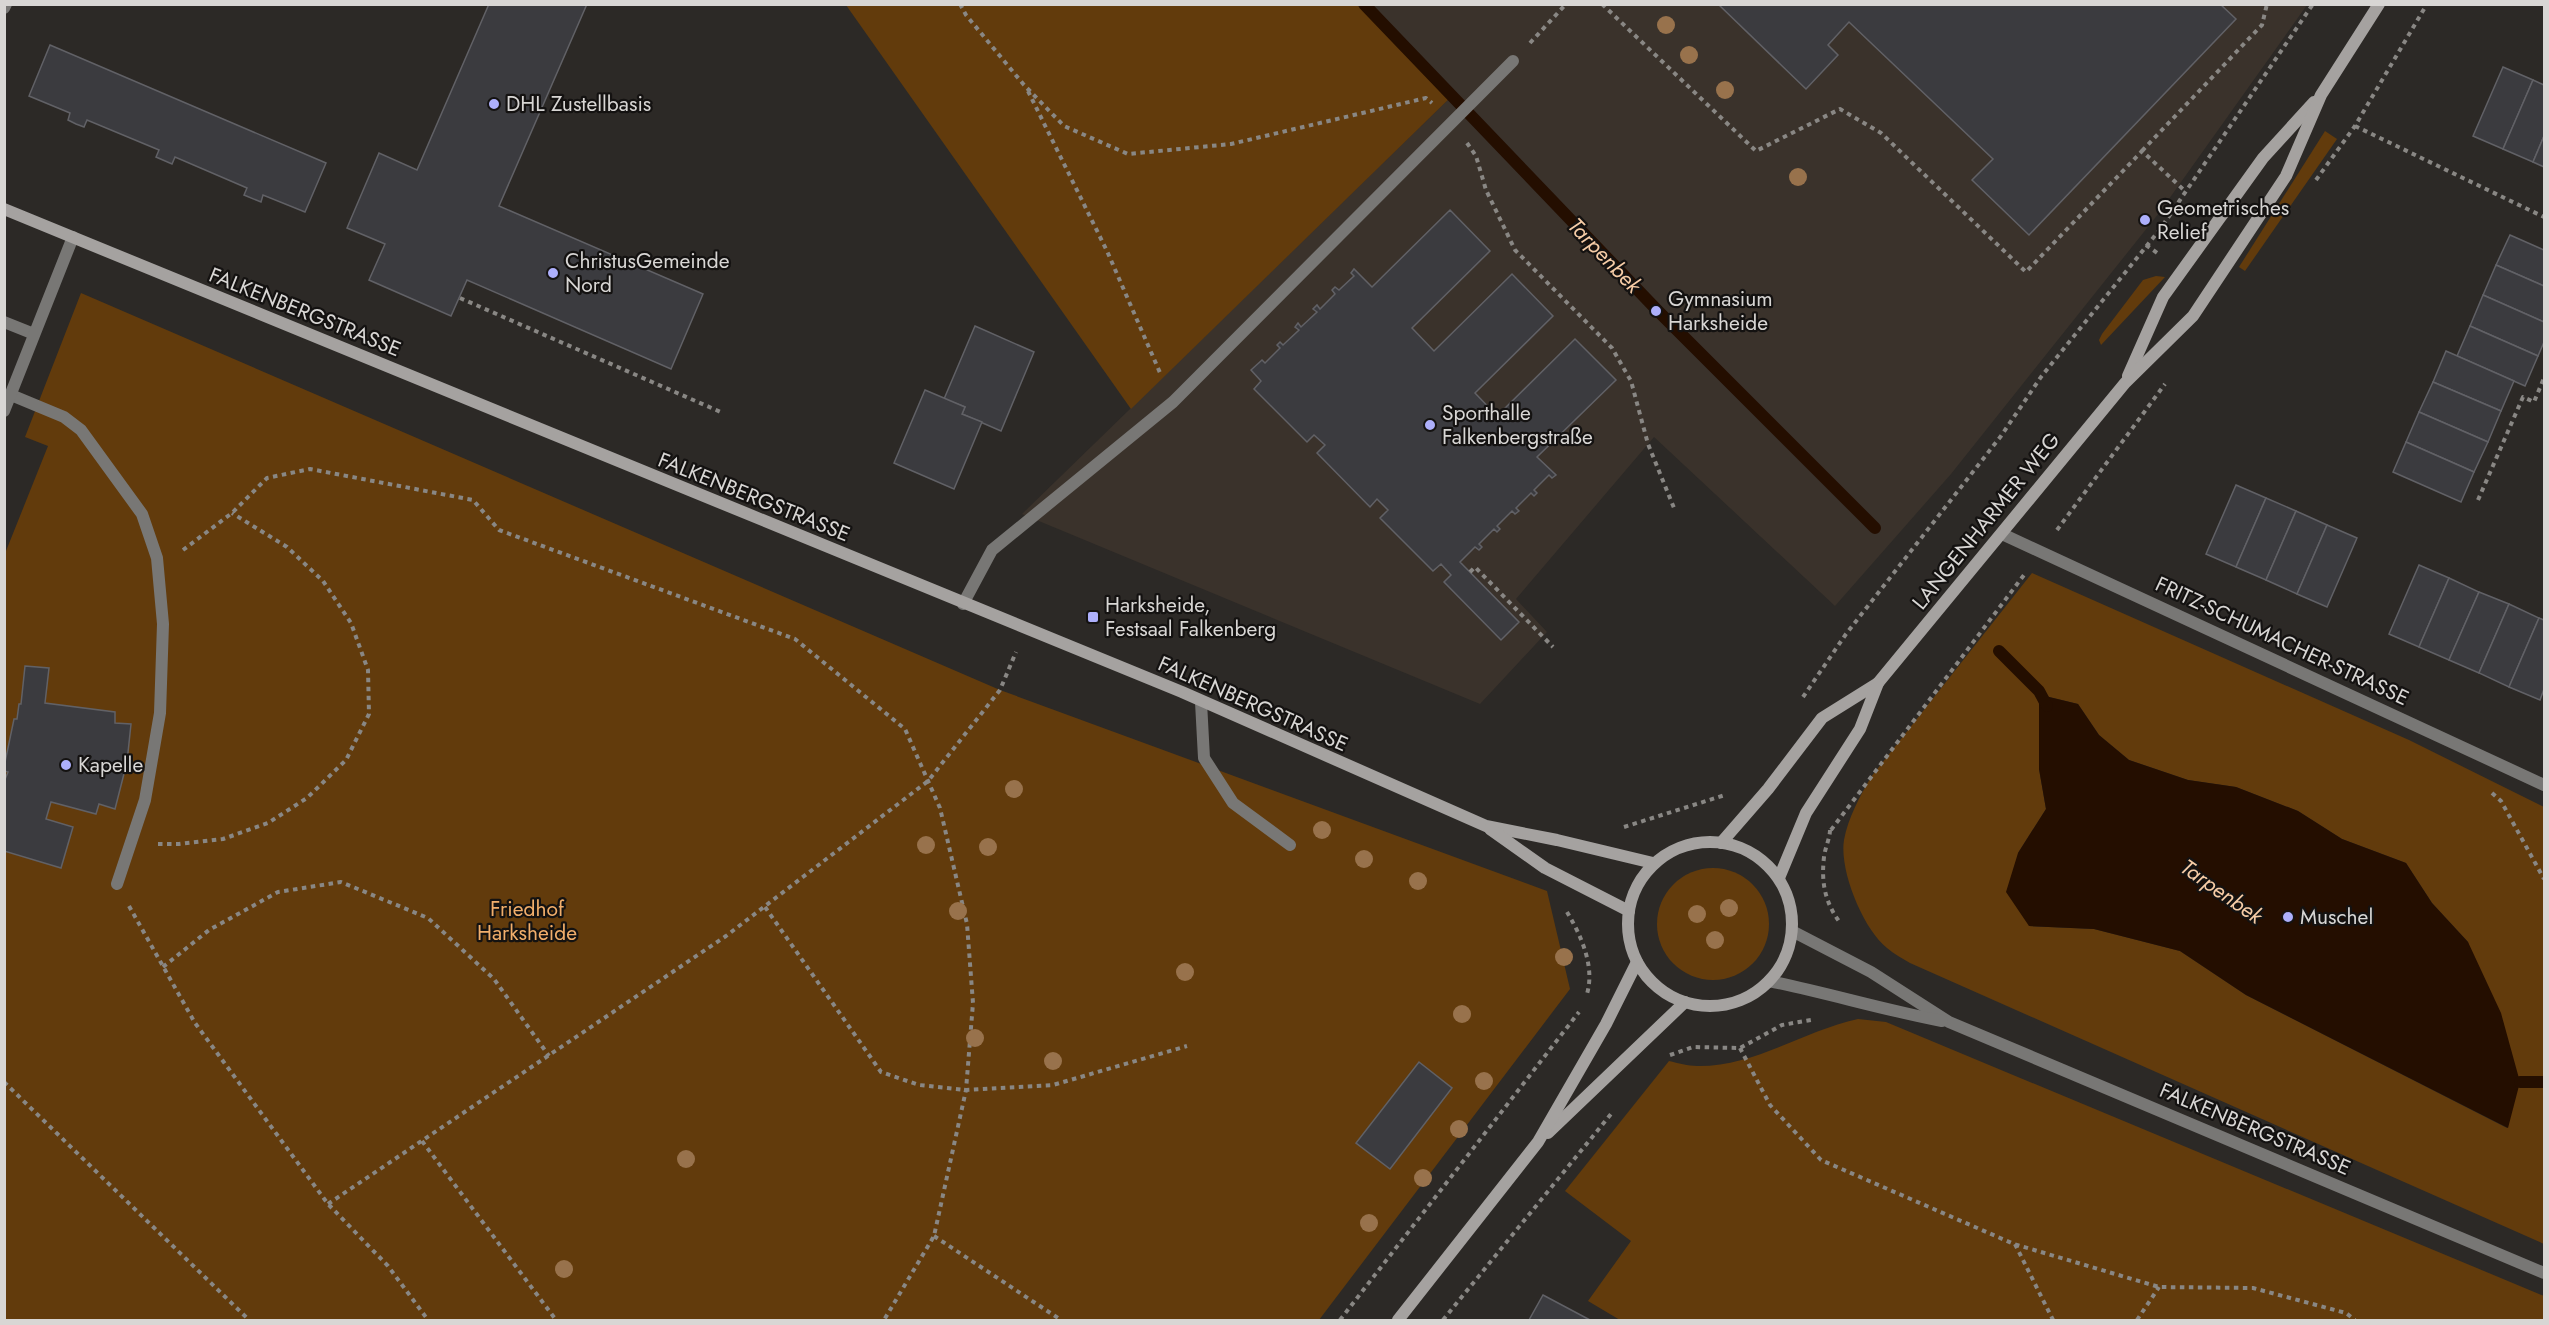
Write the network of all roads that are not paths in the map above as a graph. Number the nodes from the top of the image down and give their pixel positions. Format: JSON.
{"nodes":[{"id":1,"x":2379,"y":4,"type":"edge"},
{"id":2,"x":1513,"y":61,"type":"road end"},
{"id":3,"x":2321,"y":95,"type":"junction"},
{"id":4,"x":4,"y":209,"type":"edge"},
{"id":5,"x":73,"y":237,"type":"junction"},
{"id":6,"x":4,"y":322,"type":"edge"},
{"id":7,"x":34,"y":334,"type":"junction"},
{"id":8,"x":2125,"y":383,"type":"junction"},
{"id":9,"x":11,"y":395,"type":"junction"},
{"id":10,"x":4,"y":411,"type":"edge"},
{"id":11,"x":2002,"y":534,"type":"junction"},
{"id":12,"x":963,"y":604,"type":"junction"},
{"id":13,"x":1878,"y":683,"type":"junction"},
{"id":14,"x":1201,"y":702,"type":"junction"},
{"id":15,"x":2544,"y":785,"type":"edge"},
{"id":16,"x":1486,"y":826,"type":"junction"},
{"id":17,"x":1721,"y":843,"type":"junction"},
{"id":18,"x":1290,"y":845,"type":"dead end"},
{"id":19,"x":1653,"y":864,"type":"junction"},
{"id":20,"x":1779,"y":878,"type":"junction"},
{"id":21,"x":117,"y":884,"type":"road end"},
{"id":22,"x":1629,"y":911,"type":"junction"},
{"id":23,"x":1792,"y":931,"type":"junction"},
{"id":24,"x":1636,"y":962,"type":"junction"},
{"id":25,"x":1769,"y":981,"type":"junction"},
{"id":26,"x":1684,"y":1002,"type":"junction"},
{"id":27,"x":1949,"y":1022,"type":"junction"},
{"id":28,"x":1538,"y":1142,"type":"junction"},
{"id":29,"x":2544,"y":1273,"type":"edge"},
{"id":30,"x":1398,"y":1320,"type":"edge"}],
"edges":[{"from":1,"to":3,"type":"main road","name":"LANGENHARMER WEG"},
{"from":2,"to":12,"type":"street"},
{"from":3,"to":8,"type":"main road","name":"LANGENHARMER WEG"},
{"from":3,"to":8,"type":"main road","name":"LANGENHARMER WEG"},
{"from":4,"to":5,"type":"main road","name":"FALKENBERGSTRASSE"},
{"from":5,"to":7,"type":"street"},
{"from":5,"to":12,"type":"main road","name":"FALKENBERGSTRASSE"},
{"from":6,"to":7,"type":"street"},
{"from":7,"to":9,"type":"street"},
{"from":8,"to":11,"type":"main road","name":"LANGENHARMER WEG"},
{"from":9,"to":10,"type":"street"},
{"from":9,"to":21,"type":"street"},
{"from":11,"to":13,"type":"main road","name":"LANGENHARMER WEG"},
{"from":11,"to":15,"type":"street","name":"FRITZ-SCHUMACHER-STRASSE"},
{"from":12,"to":14,"type":"main road","name":"FALKENBERGSTRASSE"},
{"from":13,"to":17,"type":"main road","name":"LANGENHARMER WEG"},
{"from":13,"to":20,"type":"main road","name":"LANGENHARMER WEG"},
{"from":14,"to":16,"type":"main road","name":"FALKENBERGSTRASSE"},
{"from":14,"to":18,"type":"street"},
{"from":16,"to":19,"type":"main road","name":"FALKENBERGSTRASSE"},
{"from":16,"to":22,"type":"main road","name":"FALKENBERGSTRASSE"},
{"from":17,"to":19,"type":"main road"},
{"from":17,"to":20,"type":"main road"},
{"from":19,"to":22,"type":"main road"},
{"from":20,"to":23,"type":"main road"},
{"from":22,"to":24,"type":"main road"},
{"from":23,"to":25,"type":"main road"},
{"from":23,"to":27,"type":"street","name":"FALKENBERGSTRASSE"},
{"from":24,"to":26,"type":"main road"},
{"from":24,"to":28,"type":"main road"},
{"from":25,"to":26,"type":"main road"},
{"from":25,"to":27,"type":"street","name":"FALKENBERGSTRASSE"},
{"from":26,"to":28,"type":"main road"},
{"from":27,"to":29,"type":"street","name":"FALKENBERGSTRASSE"},
{"from":28,"to":30,"type":"main road"}]}
